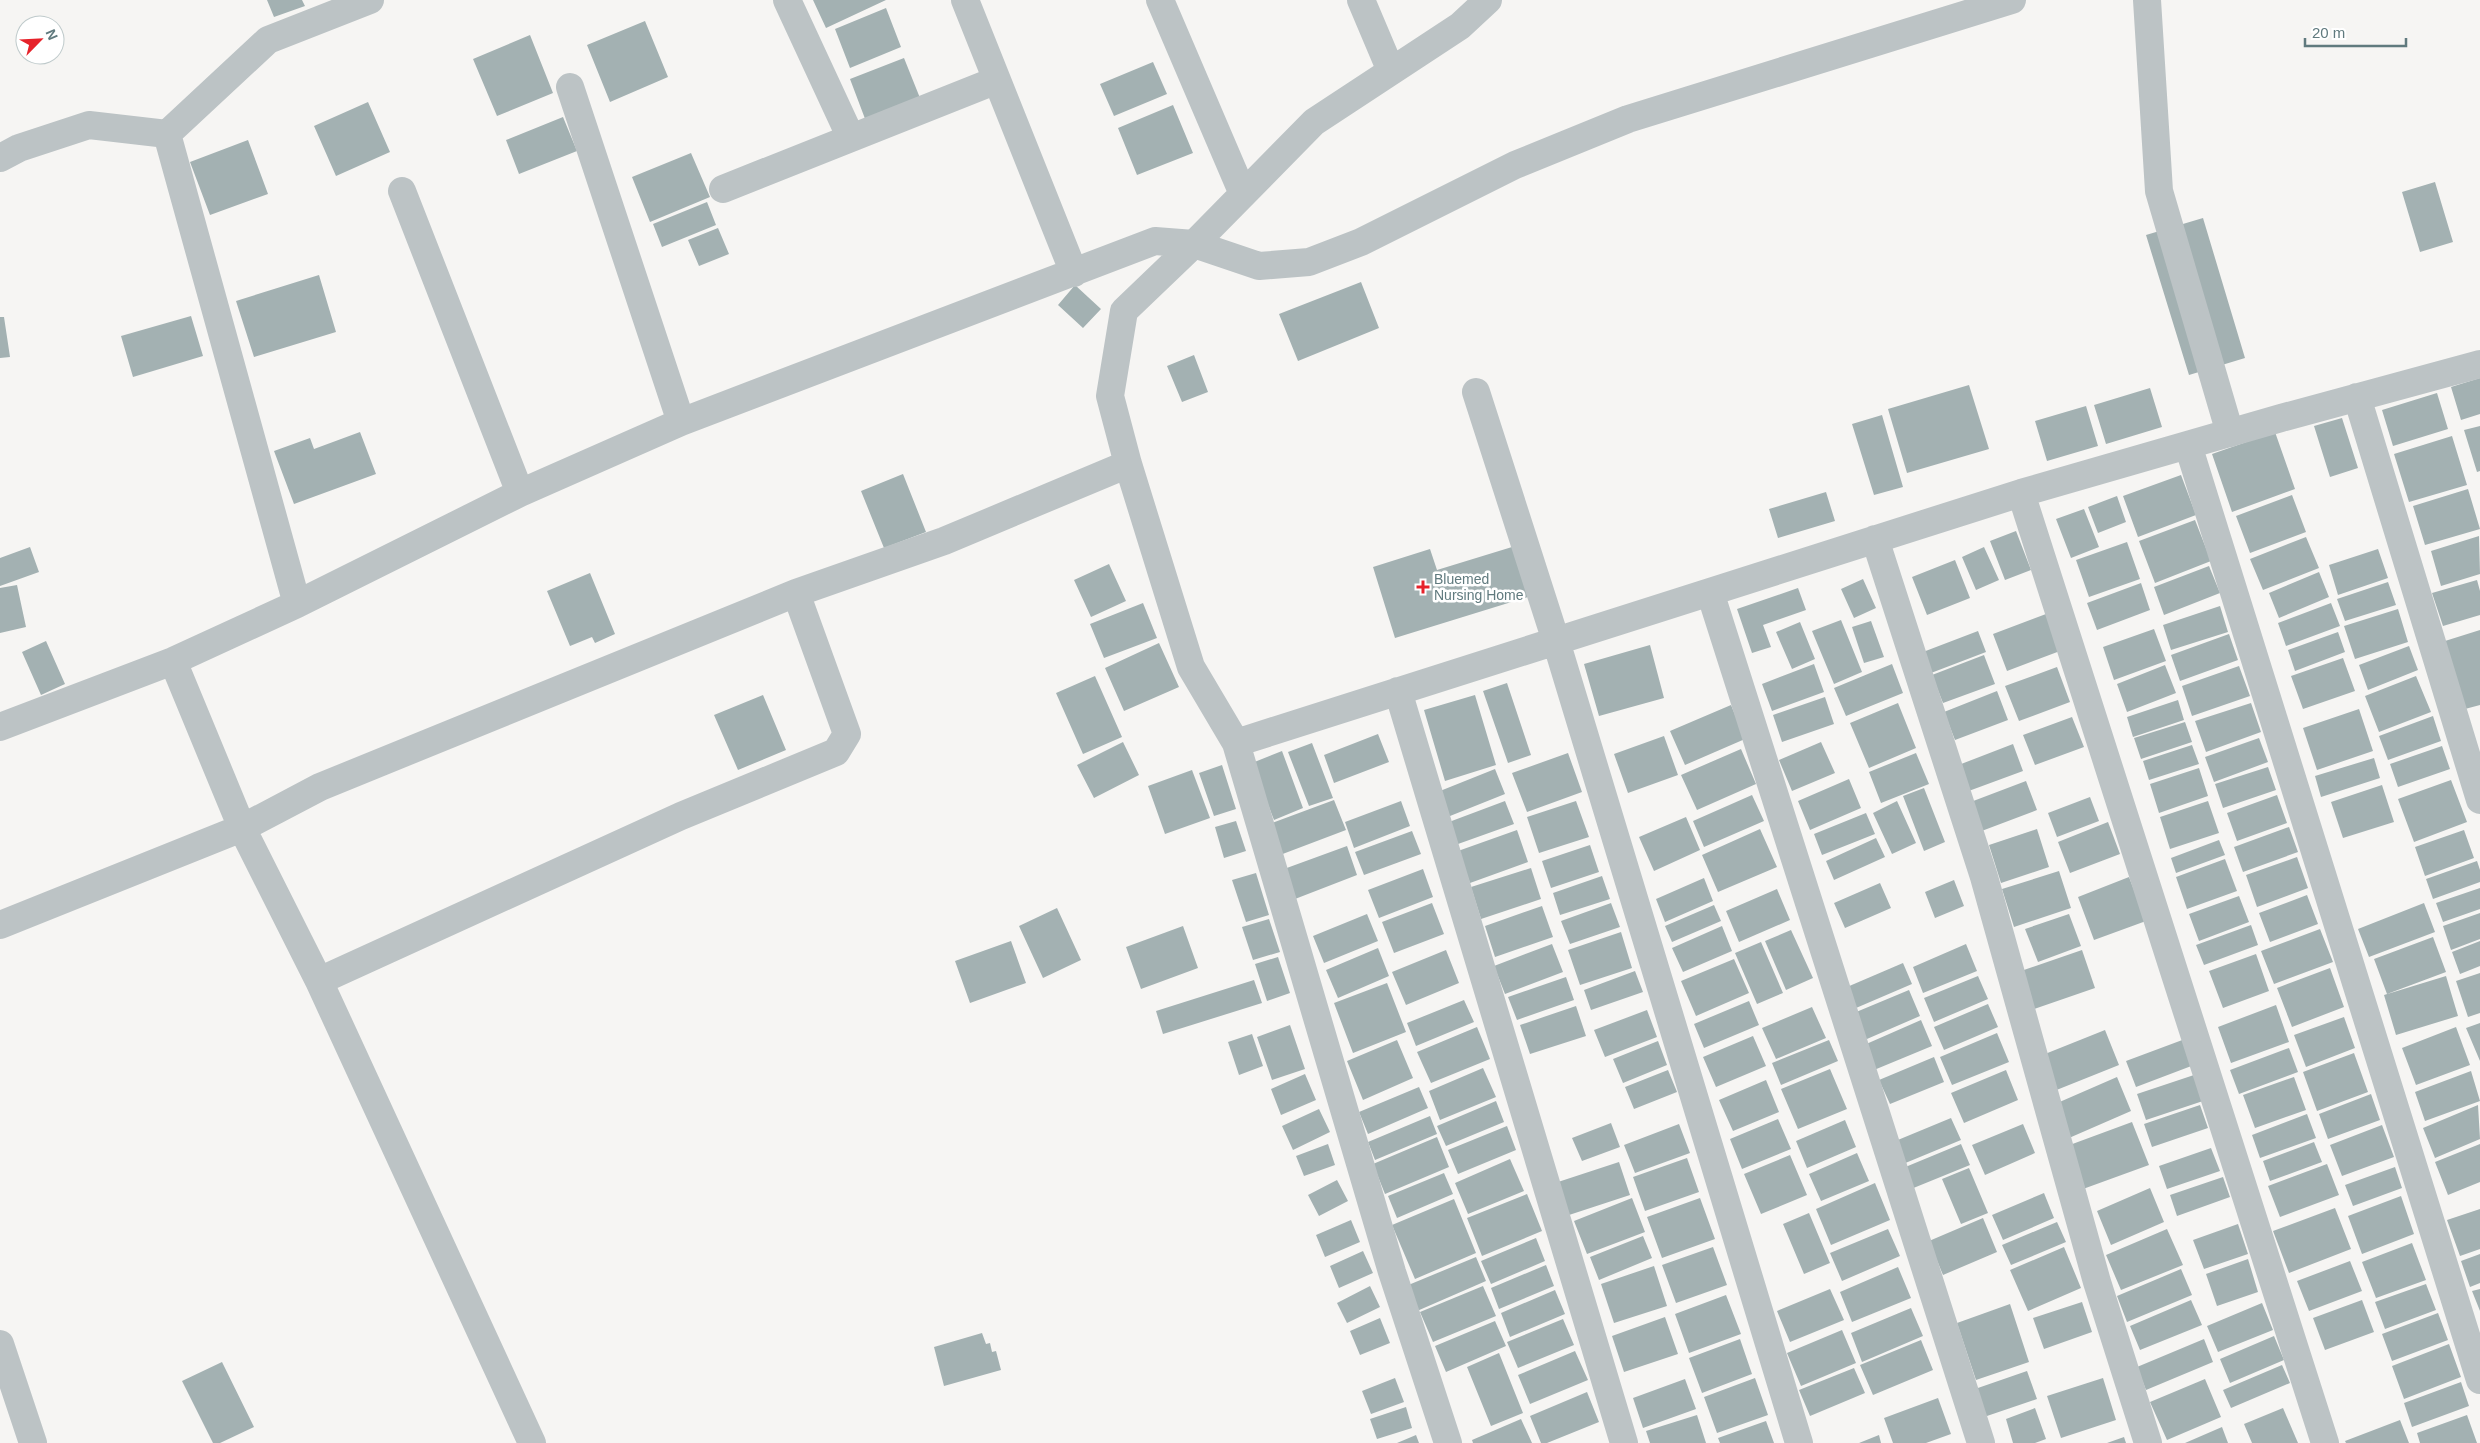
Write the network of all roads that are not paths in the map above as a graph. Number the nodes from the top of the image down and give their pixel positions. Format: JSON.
{"nodes":[{"id":1,"x":370,"y":0,"type":"edge"},
{"id":2,"x":787,"y":0,"type":"edge"},
{"id":3,"x":965,"y":0,"type":"edge"},
{"id":4,"x":1160,"y":0,"type":"edge"},
{"id":5,"x":1361,"y":0,"type":"edge"},
{"id":6,"x":1488,"y":0,"type":"edge"},
{"id":7,"x":2012,"y":0,"type":"edge"},
{"id":8,"x":2148,"y":0,"type":"edge"},
{"id":9,"x":1391,"y":72,"type":"junction"},
{"id":10,"x":997,"y":80,"type":"junction"},
{"id":11,"x":570,"y":87,"type":"dead end"},
{"id":12,"x":167,"y":134,"type":"junction"},
{"id":13,"x":851,"y":138,"type":"junction"},
{"id":14,"x":0,"y":158,"type":"edge"},
{"id":15,"x":722,"y":189,"type":"dead end"},
{"id":16,"x":402,"y":191,"type":"dead end"},
{"id":17,"x":1243,"y":194,"type":"junction"},
{"id":18,"x":1194,"y":244,"type":"junction"},
{"id":19,"x":1074,"y":273,"type":"junction"},
{"id":20,"x":2480,"y":364,"type":"edge"},
{"id":21,"x":1476,"y":392,"type":"dead end"},
{"id":22,"x":2357,"y":397,"type":"junction"},
{"id":23,"x":681,"y":422,"type":"junction"},
{"id":24,"x":2230,"y":433,"type":"junction"},
{"id":25,"x":2188,"y":444,"type":"junction"},
{"id":26,"x":1128,"y":464,"type":"junction"},
{"id":27,"x":520,"y":492,"type":"junction"},
{"id":28,"x":2021,"y":493,"type":"junction"},
{"id":29,"x":1875,"y":540,"type":"junction"},
{"id":30,"x":1710,"y":592,"type":"junction"},
{"id":31,"x":796,"y":593,"type":"junction"},
{"id":32,"x":297,"y":604,"type":"junction"},
{"id":33,"x":1556,"y":641,"type":"junction"},
{"id":34,"x":173,"y":660,"type":"junction"},
{"id":35,"x":1398,"y":691,"type":"junction"},
{"id":36,"x":0,"y":727,"type":"edge"},
{"id":37,"x":1236,"y":743,"type":"junction"},
{"id":38,"x":2480,"y":800,"type":"edge"},
{"id":39,"x":242,"y":828,"type":"junction"},
{"id":40,"x":0,"y":925,"type":"edge"},
{"id":41,"x":319,"y":982,"type":"junction"},
{"id":42,"x":0,"y":1344,"type":"edge"},
{"id":43,"x":2480,"y":1380,"type":"edge"},
{"id":44,"x":33,"y":1443,"type":"edge"},
{"id":45,"x":532,"y":1443,"type":"edge"},
{"id":46,"x":1448,"y":1443,"type":"edge"},
{"id":47,"x":1624,"y":1443,"type":"edge"},
{"id":48,"x":1799,"y":1443,"type":"edge"},
{"id":49,"x":1980,"y":1443,"type":"edge"},
{"id":50,"x":2148,"y":1443,"type":"edge"},
{"id":51,"x":2325,"y":1443,"type":"edge"}],
"edges":[{"from":1,"to":12,"type":"street"},
{"from":2,"to":13,"type":"street"},
{"from":3,"to":10,"type":"street"},
{"from":4,"to":17,"type":"street"},
{"from":5,"to":9,"type":"street"},
{"from":6,"to":9,"type":"street"},
{"from":7,"to":18,"type":"street"},
{"from":8,"to":24,"type":"street"},
{"from":9,"to":17,"type":"street"},
{"from":10,"to":13,"type":"street"},
{"from":10,"to":19,"type":"street"},
{"from":11,"to":23,"type":"street"},
{"from":12,"to":14,"type":"street"},
{"from":12,"to":32,"type":"street"},
{"from":13,"to":15,"type":"street"},
{"from":16,"to":27,"type":"street"},
{"from":17,"to":18,"type":"street"},
{"from":18,"to":19,"type":"street"},
{"from":18,"to":26,"type":"street"},
{"from":19,"to":23,"type":"street"},
{"from":20,"to":22,"type":"street"},
{"from":21,"to":33,"type":"street"},
{"from":22,"to":24,"type":"street"},
{"from":22,"to":38,"type":"street"},
{"from":23,"to":27,"type":"street"},
{"from":24,"to":25,"type":"street"},
{"from":25,"to":28,"type":"street"},
{"from":25,"to":43,"type":"street"},
{"from":26,"to":31,"type":"street"},
{"from":26,"to":37,"type":"street"},
{"from":27,"to":32,"type":"street"},
{"from":28,"to":29,"type":"street"},
{"from":28,"to":51,"type":"street"},
{"from":29,"to":30,"type":"street"},
{"from":29,"to":50,"type":"street"},
{"from":30,"to":33,"type":"street"},
{"from":30,"to":49,"type":"street"},
{"from":31,"to":39,"type":"street"},
{"from":31,"to":41,"type":"street"},
{"from":32,"to":34,"type":"street"},
{"from":33,"to":35,"type":"street"},
{"from":33,"to":48,"type":"street"},
{"from":34,"to":36,"type":"street"},
{"from":34,"to":39,"type":"street"},
{"from":35,"to":37,"type":"street"},
{"from":35,"to":47,"type":"street"},
{"from":37,"to":46,"type":"street"},
{"from":39,"to":40,"type":"street"},
{"from":39,"to":41,"type":"street"},
{"from":41,"to":45,"type":"street"},
{"from":42,"to":44,"type":"street"}]}
